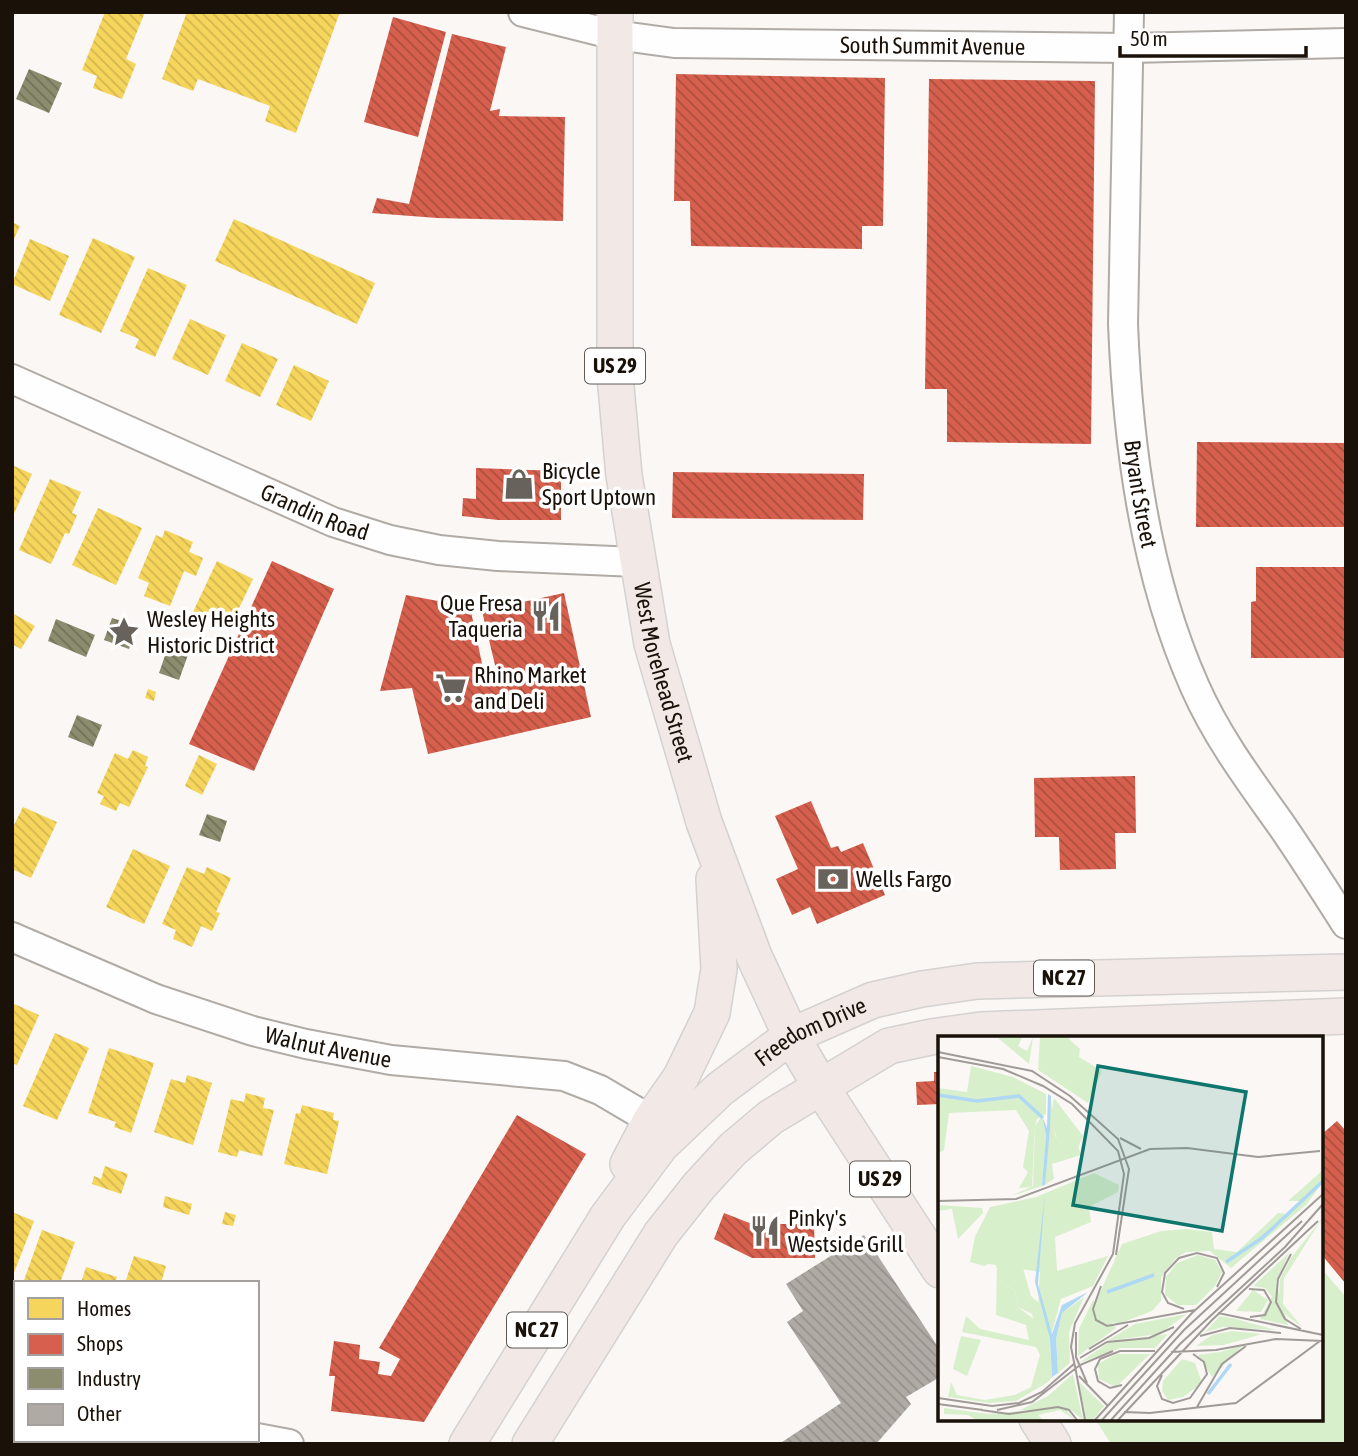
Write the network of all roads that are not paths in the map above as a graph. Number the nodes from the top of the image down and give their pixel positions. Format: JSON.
{"nodes":[{"id":1,"x":523,"y":12,"type":"edge"},
{"id":2,"x":1129,"y":12,"type":"edge"},
{"id":3,"x":615,"y":24,"type":"edge"},
{"id":4,"x":1346,"y":43,"type":"edge"},
{"id":5,"x":1129,"y":48,"type":"junction"},
{"id":6,"x":12,"y":379,"type":"edge"},
{"id":7,"x":637,"y":562,"type":"junction"},
{"id":8,"x":713,"y":847,"type":"junction"},
{"id":9,"x":1346,"y":924,"type":"edge"},
{"id":10,"x":12,"y":937,"type":"edge"},
{"id":11,"x":1346,"y":972,"type":"edge"},
{"id":12,"x":1346,"y":1016,"type":"edge"},
{"id":13,"x":791,"y":1036,"type":"junction"},
{"id":14,"x":938,"y":1036,"type":"edge"},
{"id":15,"x":938,"y":1036,"type":"edge"},
{"id":16,"x":821,"y":1087,"type":"junction"},
{"id":17,"x":651,"y":1120,"type":"junction"},
{"id":18,"x":608,"y":1216,"type":"junction"},
{"id":19,"x":938,"y":1267,"type":"edge"},
{"id":20,"x":1038,"y":1421,"type":"edge"},
{"id":21,"x":259,"y":1438,"type":"edge"},
{"id":22,"x":289,"y":1444,"type":"edge"},
{"id":23,"x":467,"y":1444,"type":"edge"},
{"id":24,"x":530,"y":1444,"type":"edge"},
{"id":25,"x":1053,"y":1444,"type":"edge"}],
"edges":[{"from":1,"to":3,"type":"street","name":"South Summit Avenue"},
{"from":2,"to":5,"type":"street","name":"Bryant Street"},
{"from":3,"to":5,"type":"street","name":"South Summit Avenue"},
{"from":3,"to":7,"type":"main road","name":"West Morehead Street","number":"US 29"},
{"from":4,"to":5,"type":"street","name":"South Summit Avenue"},
{"from":5,"to":9,"type":"street","name":"Bryant Street"},
{"from":6,"to":7,"type":"street","name":"Grandin Road"},
{"from":7,"to":8,"type":"main road","name":"West Morehead Street","number":"US 29"},
{"from":8,"to":13,"type":"main road","name":"West Morehead Street","number":"US 29"},
{"from":8,"to":17,"type":"main road"},
{"from":10,"to":17,"type":"street","name":"Walnut Avenue"},
{"from":11,"to":13,"type":"main road","name":"Freedom Drive","number":"NC 27"},
{"from":12,"to":15,"type":"main road","name":"Freedom Drive","number":"NC 27"},
{"from":13,"to":16,"type":"main road","name":"West Morehead Street","number":"US 29"},
{"from":13,"to":18,"type":"main road","name":"Freedom Drive","number":"NC 27"},
{"from":14,"to":16,"type":"main road","name":"Freedom Drive","number":"NC 27"},
{"from":16,"to":19,"type":"main road","name":"West Morehead Street","number":"US 29"},
{"from":16,"to":24,"type":"main road","name":"Freedom Drive","number":"NC 27"},
{"from":17,"to":18,"type":"main road"},
{"from":18,"to":23,"type":"main road","name":"Freedom Drive","number":"NC 27"},
{"from":20,"to":25,"type":"main road"},
{"from":21,"to":22,"type":"street"}]}
